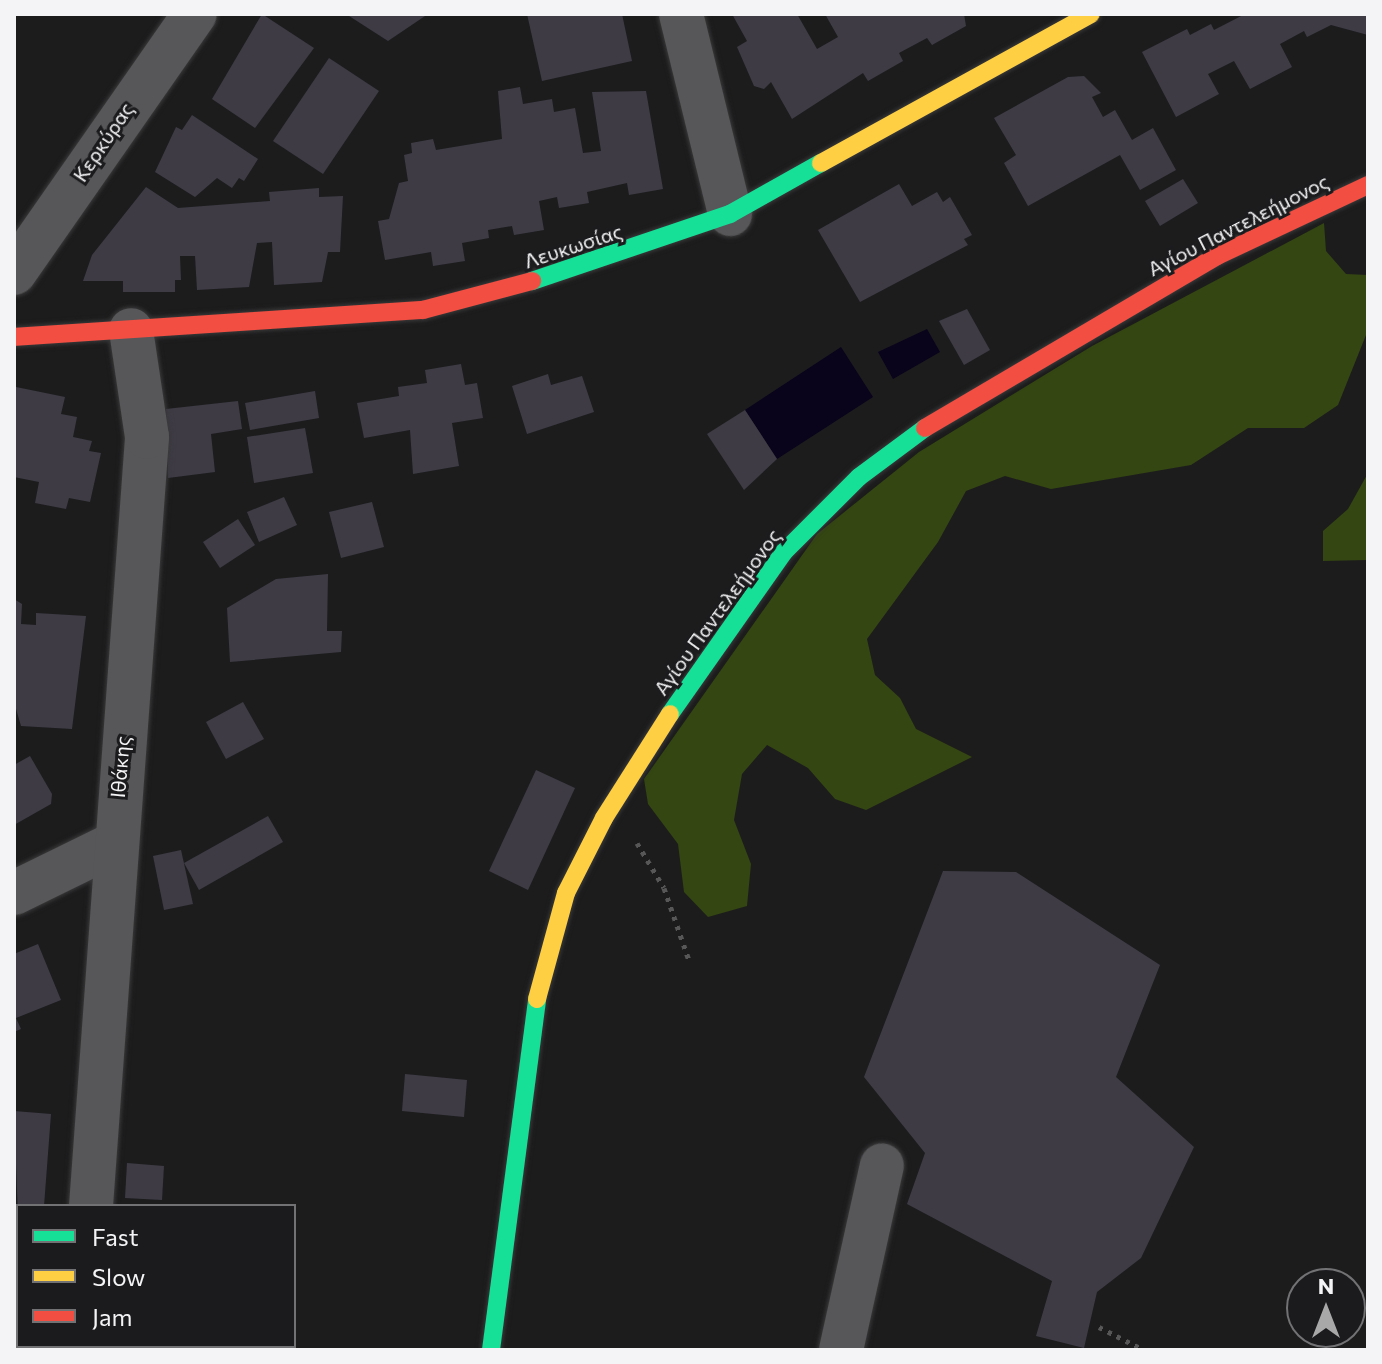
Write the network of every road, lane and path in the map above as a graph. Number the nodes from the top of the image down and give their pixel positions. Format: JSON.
{"nodes":[{"id":1,"x":195,"y":14,"type":"edge"},
{"id":2,"x":681,"y":14,"type":"edge"},
{"id":3,"x":1091,"y":14,"type":"edge"},
{"id":4,"x":165,"y":32,"type":"edge"},
{"id":5,"x":1368,"y":185,"type":"edge"},
{"id":6,"x":730,"y":214,"type":"junction"},
{"id":7,"x":14,"y":273,"type":"edge"},
{"id":8,"x":131,"y":330,"type":"junction"},
{"id":9,"x":14,"y":337,"type":"edge"},
{"id":10,"x":604,"y":818,"type":"junction"},
{"id":11,"x":114,"y":844,"type":"junction"},
{"id":12,"x":14,"y":893,"type":"edge"},
{"id":13,"x":689,"y":960,"type":"dead end"},
{"id":14,"x":882,"y":1165,"type":"dead end"},
{"id":15,"x":91,"y":1204,"type":"edge"},
{"id":16,"x":1099,"y":1327,"type":"dead end"},
{"id":17,"x":491,"y":1350,"type":"edge"},
{"id":18,"x":841,"y":1350,"type":"edge"},
{"id":19,"x":1144,"y":1350,"type":"edge"}],
"edges":[{"from":1,"to":4,"type":"street","name":"Κερκύρας"},
{"from":2,"to":6,"type":"street"},
{"from":3,"to":6,"type":"street","name":"Λευκωσίας"},
{"from":4,"to":7,"type":"street","name":"Κερκύρας"},
{"from":5,"to":10,"type":"street","name":"Αγίου Παντελεήμονος"},
{"from":6,"to":8,"type":"street","name":"Λευκωσίας"},
{"from":8,"to":9,"type":"street","name":"Λευκωσίας"},
{"from":8,"to":11,"type":"street","name":"Ιθάκης"},
{"from":10,"to":13,"type":"path"},
{"from":10,"to":17,"type":"street","name":"Αγίου Παντελεήμονος"},
{"from":11,"to":12,"type":"street"},
{"from":11,"to":15,"type":"street","name":"Ιθάκης"},
{"from":14,"to":18,"type":"street"},
{"from":16,"to":19,"type":"path"}]}
